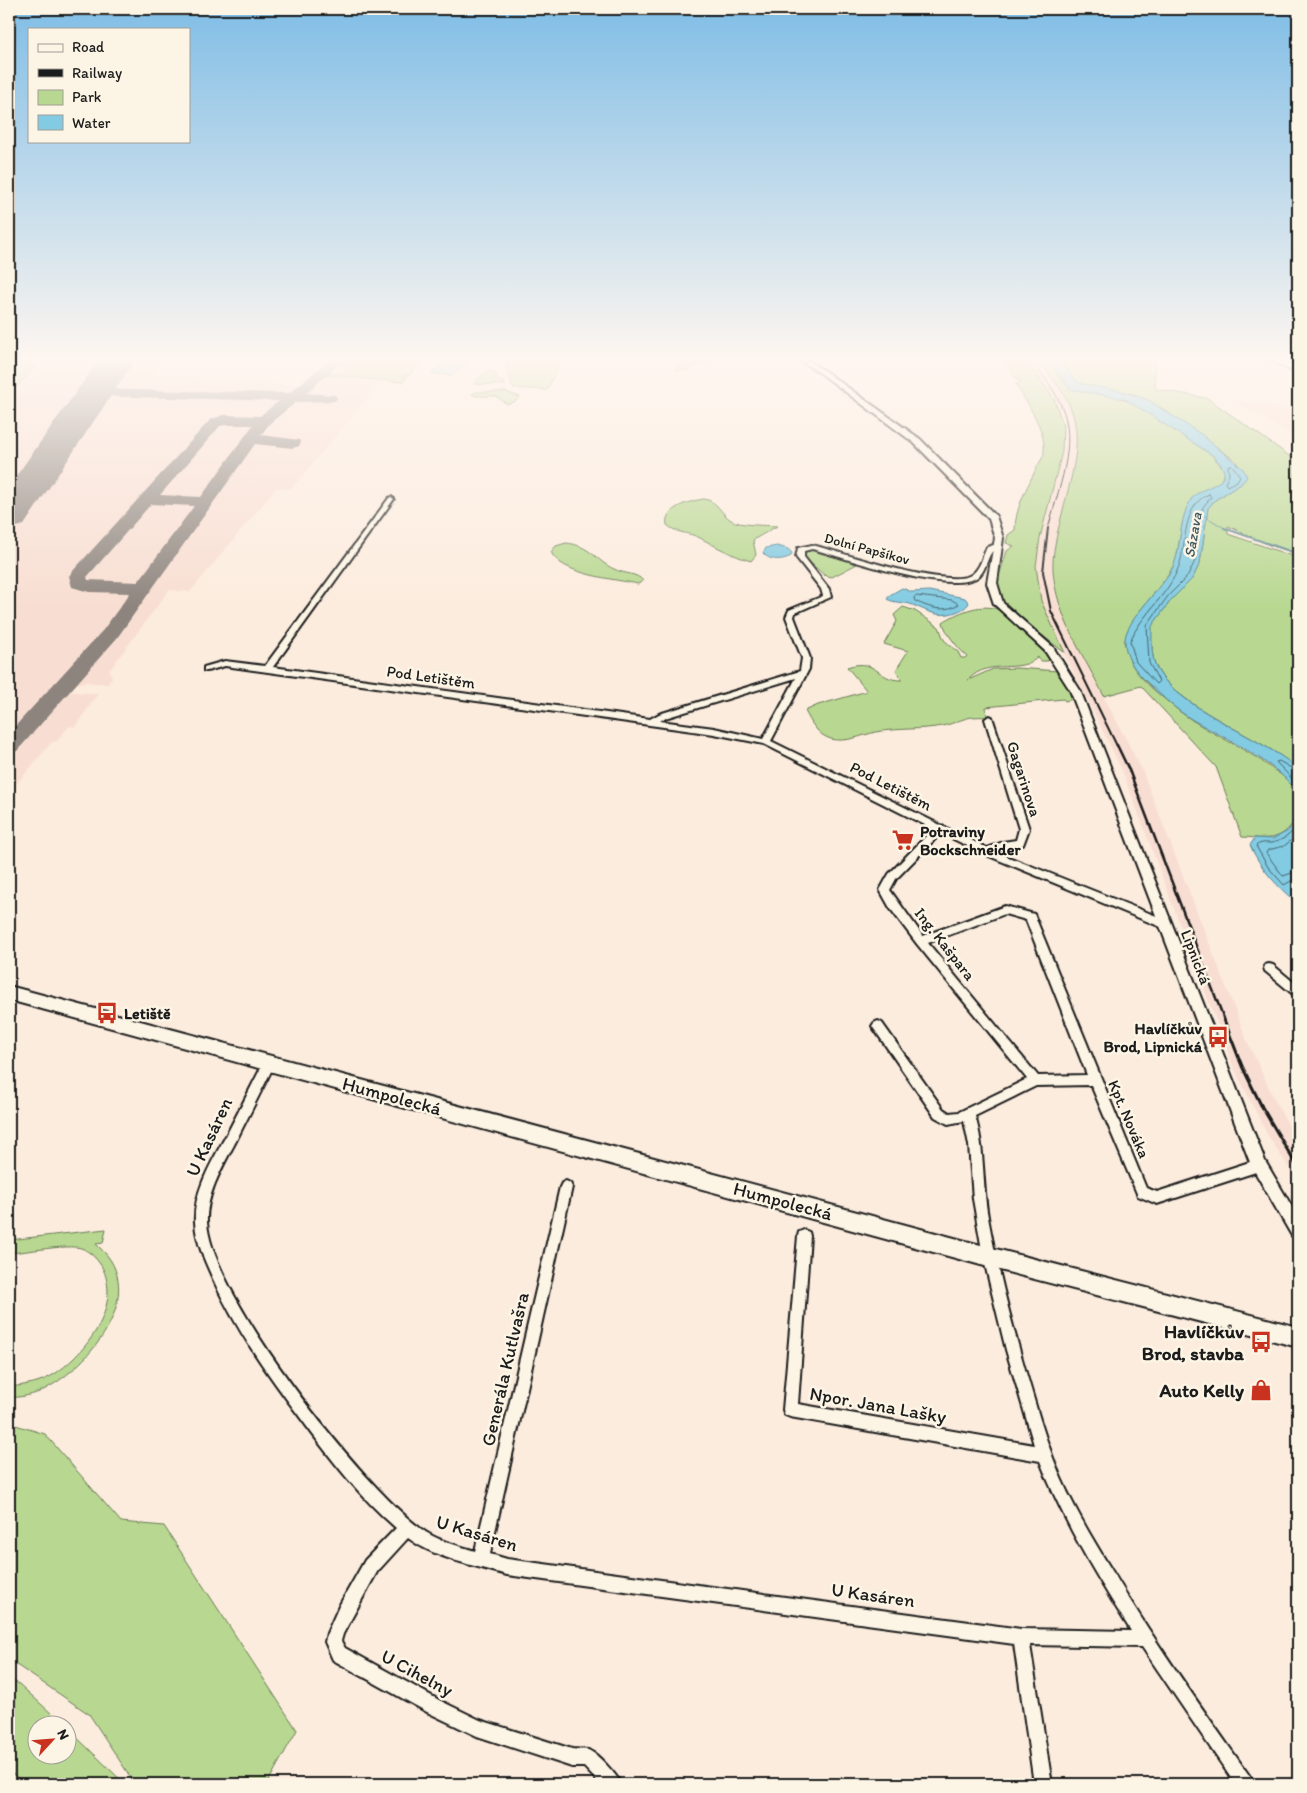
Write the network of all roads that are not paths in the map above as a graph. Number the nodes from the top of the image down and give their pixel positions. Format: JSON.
{"nodes":[{"id":1,"x":917,"y":441,"type":"edge"},
{"id":2,"x":391,"y":499,"type":"dead end"},
{"id":3,"x":997,"y":546,"type":"junction"},
{"id":4,"x":207,"y":669,"type":"dead end"},
{"id":5,"x":267,"y":669,"type":"junction"},
{"id":6,"x":803,"y":673,"type":"junction"},
{"id":7,"x":989,"y":719,"type":"dead end"},
{"id":8,"x":652,"y":722,"type":"junction"},
{"id":9,"x":766,"y":742,"type":"junction"},
{"id":10,"x":940,"y":828,"type":"junction"},
{"id":11,"x":987,"y":852,"type":"junction"},
{"id":12,"x":1165,"y":924,"type":"junction"},
{"id":13,"x":921,"y":941,"type":"junction"},
{"id":14,"x":1269,"y":968,"type":"dead end"},
{"id":15,"x":1298,"y":992,"type":"edge"},
{"id":16,"x":9,"y":993,"type":"edge"},
{"id":17,"x":878,"y":1026,"type":"dead end"},
{"id":18,"x":269,"y":1063,"type":"junction"},
{"id":19,"x":1095,"y":1080,"type":"junction"},
{"id":20,"x":1035,"y":1081,"type":"junction"},
{"id":21,"x":968,"y":1113,"type":"junction"},
{"id":22,"x":1259,"y":1165,"type":"junction"},
{"id":23,"x":566,"y":1188,"type":"dead end"},
{"id":24,"x":1298,"y":1231,"type":"edge"},
{"id":25,"x":804,"y":1236,"type":"dead end"},
{"id":26,"x":992,"y":1258,"type":"junction"},
{"id":27,"x":1298,"y":1337,"type":"edge"},
{"id":28,"x":1044,"y":1454,"type":"junction"},
{"id":29,"x":407,"y":1528,"type":"junction"},
{"id":30,"x":481,"y":1559,"type":"junction"},
{"id":31,"x":1021,"y":1637,"type":"junction"},
{"id":32,"x":1145,"y":1639,"type":"junction"},
{"id":33,"x":612,"y":1784,"type":"edge"},
{"id":34,"x":1043,"y":1784,"type":"edge"},
{"id":35,"x":1245,"y":1784,"type":"edge"}],
"edges":[{"from":1,"to":3,"type":"street","name":"Lipnická"},
{"from":2,"to":5,"type":"street"},
{"from":3,"to":6,"type":"street","name":"Dolní Papšíkov"},
{"from":3,"to":12,"type":"street","name":"Lipnická"},
{"from":4,"to":5,"type":"street","name":"Pod Letištěm"},
{"from":5,"to":8,"type":"street","name":"Pod Letištěm"},
{"from":6,"to":8,"type":"street"},
{"from":6,"to":9,"type":"street","name":"Dolní Papšíkov"},
{"from":7,"to":11,"type":"street","name":"Gagarinova"},
{"from":8,"to":9,"type":"street","name":"Pod Letištěm"},
{"from":9,"to":10,"type":"street","name":"Pod Letištěm"},
{"from":10,"to":11,"type":"street","name":"Pod Letištěm"},
{"from":10,"to":13,"type":"street","name":"Ing. Kašpara"},
{"from":11,"to":12,"type":"street","name":"Pod Letištěm"},
{"from":12,"to":22,"type":"street","name":"Lipnická"},
{"from":13,"to":19,"type":"street","name":"Kpt. Nováka"},
{"from":13,"to":20,"type":"street","name":"Ing. Kašpara"},
{"from":14,"to":15,"type":"street"},
{"from":16,"to":18,"type":"main road","name":"Humpolecká"},
{"from":17,"to":21,"type":"street"},
{"from":18,"to":26,"type":"main road","name":"Humpolecká"},
{"from":18,"to":29,"type":"street","name":"U Kasáren"},
{"from":19,"to":20,"type":"street"},
{"from":19,"to":22,"type":"street","name":"Kpt. Nováka"},
{"from":20,"to":21,"type":"street"},
{"from":21,"to":26,"type":"street"},
{"from":22,"to":24,"type":"street","name":"Lipnická"},
{"from":23,"to":30,"type":"street","name":"Generála Kutlvašra"},
{"from":25,"to":28,"type":"street","name":"Npor. Jana Lašky"},
{"from":26,"to":27,"type":"main road","name":"Humpolecká"},
{"from":26,"to":28,"type":"street"},
{"from":28,"to":32,"type":"street"},
{"from":29,"to":30,"type":"street","name":"U Kasáren"},
{"from":29,"to":33,"type":"street","name":"U Cihelny"},
{"from":30,"to":31,"type":"street","name":"U Kasáren"},
{"from":31,"to":32,"type":"street","name":"U Kasáren"},
{"from":31,"to":34,"type":"street"},
{"from":32,"to":35,"type":"street"}]}
